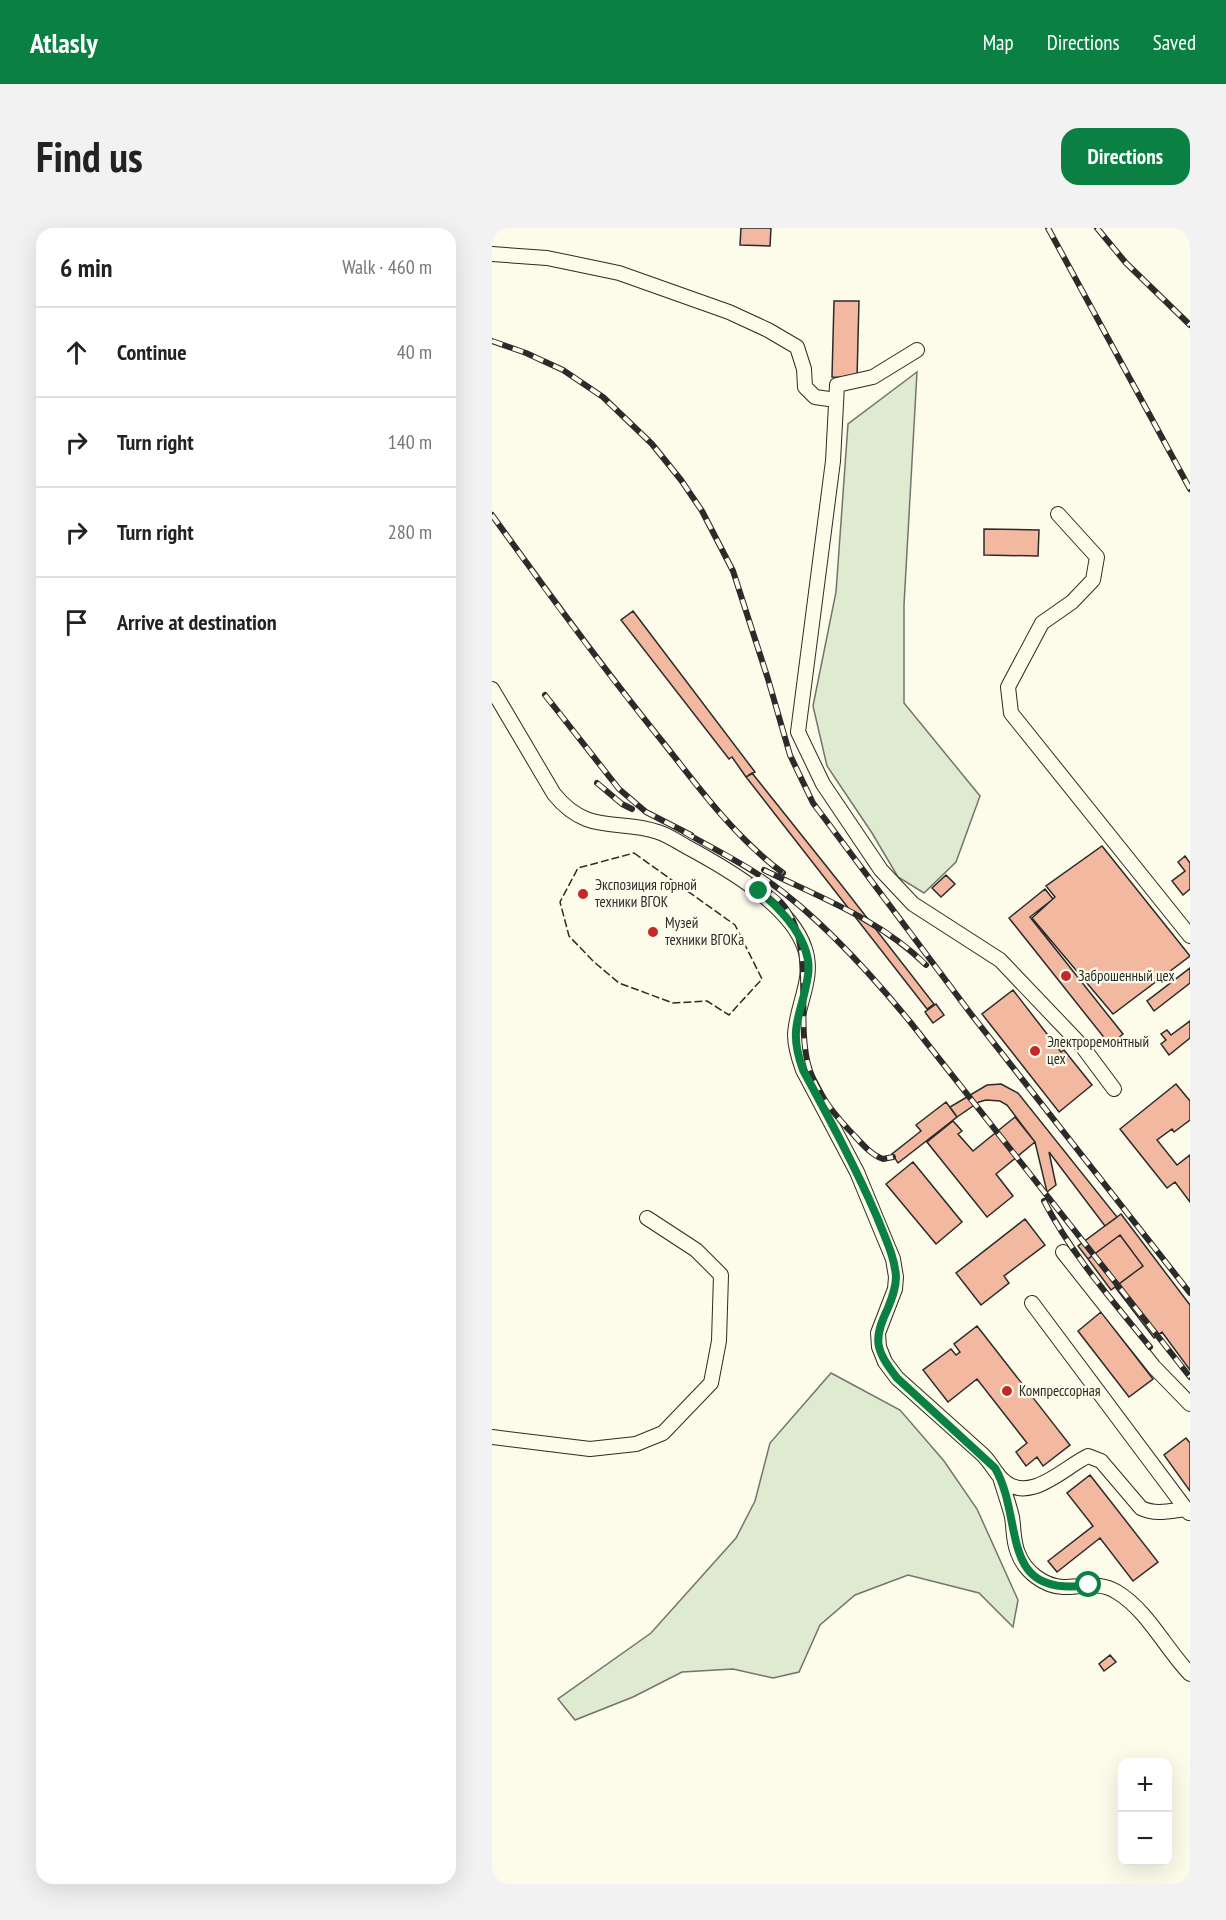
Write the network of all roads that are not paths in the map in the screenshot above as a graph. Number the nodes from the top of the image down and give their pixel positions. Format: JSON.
{"nodes":[{"id":1,"x":492,"y":254,"type":"edge"},
{"id":2,"x":917,"y":350,"type":"dead end"},
{"id":3,"x":836,"y":400,"type":"junction"},
{"id":4,"x":1058,"y":514,"type":"dead end"},
{"id":5,"x":492,"y":689,"type":"edge"},
{"id":6,"x":1190,"y":936,"type":"edge"},
{"id":7,"x":1114,"y":1089,"type":"dead end"},
{"id":8,"x":647,"y":1218,"type":"dead end"},
{"id":9,"x":1064,"y":1252,"type":"dead end"},
{"id":10,"x":1032,"y":1303,"type":"dead end"},
{"id":11,"x":1190,"y":1404,"type":"edge"},
{"id":12,"x":492,"y":1437,"type":"edge"},
{"id":13,"x":1000,"y":1478,"type":"junction"},
{"id":14,"x":1188,"y":1512,"type":"edge"},
{"id":15,"x":1190,"y":1674,"type":"edge"}],
"edges":[{"from":1,"to":3,"type":"lane"},
{"from":2,"to":3,"type":"lane"},
{"from":3,"to":7,"type":"lane"},
{"from":4,"to":6,"type":"lane"},
{"from":5,"to":13,"type":"lane"},
{"from":8,"to":12,"type":"lane"},
{"from":9,"to":11,"type":"lane"},
{"from":10,"to":14,"type":"lane"},
{"from":13,"to":14,"type":"lane"},
{"from":13,"to":15,"type":"lane"}]}
